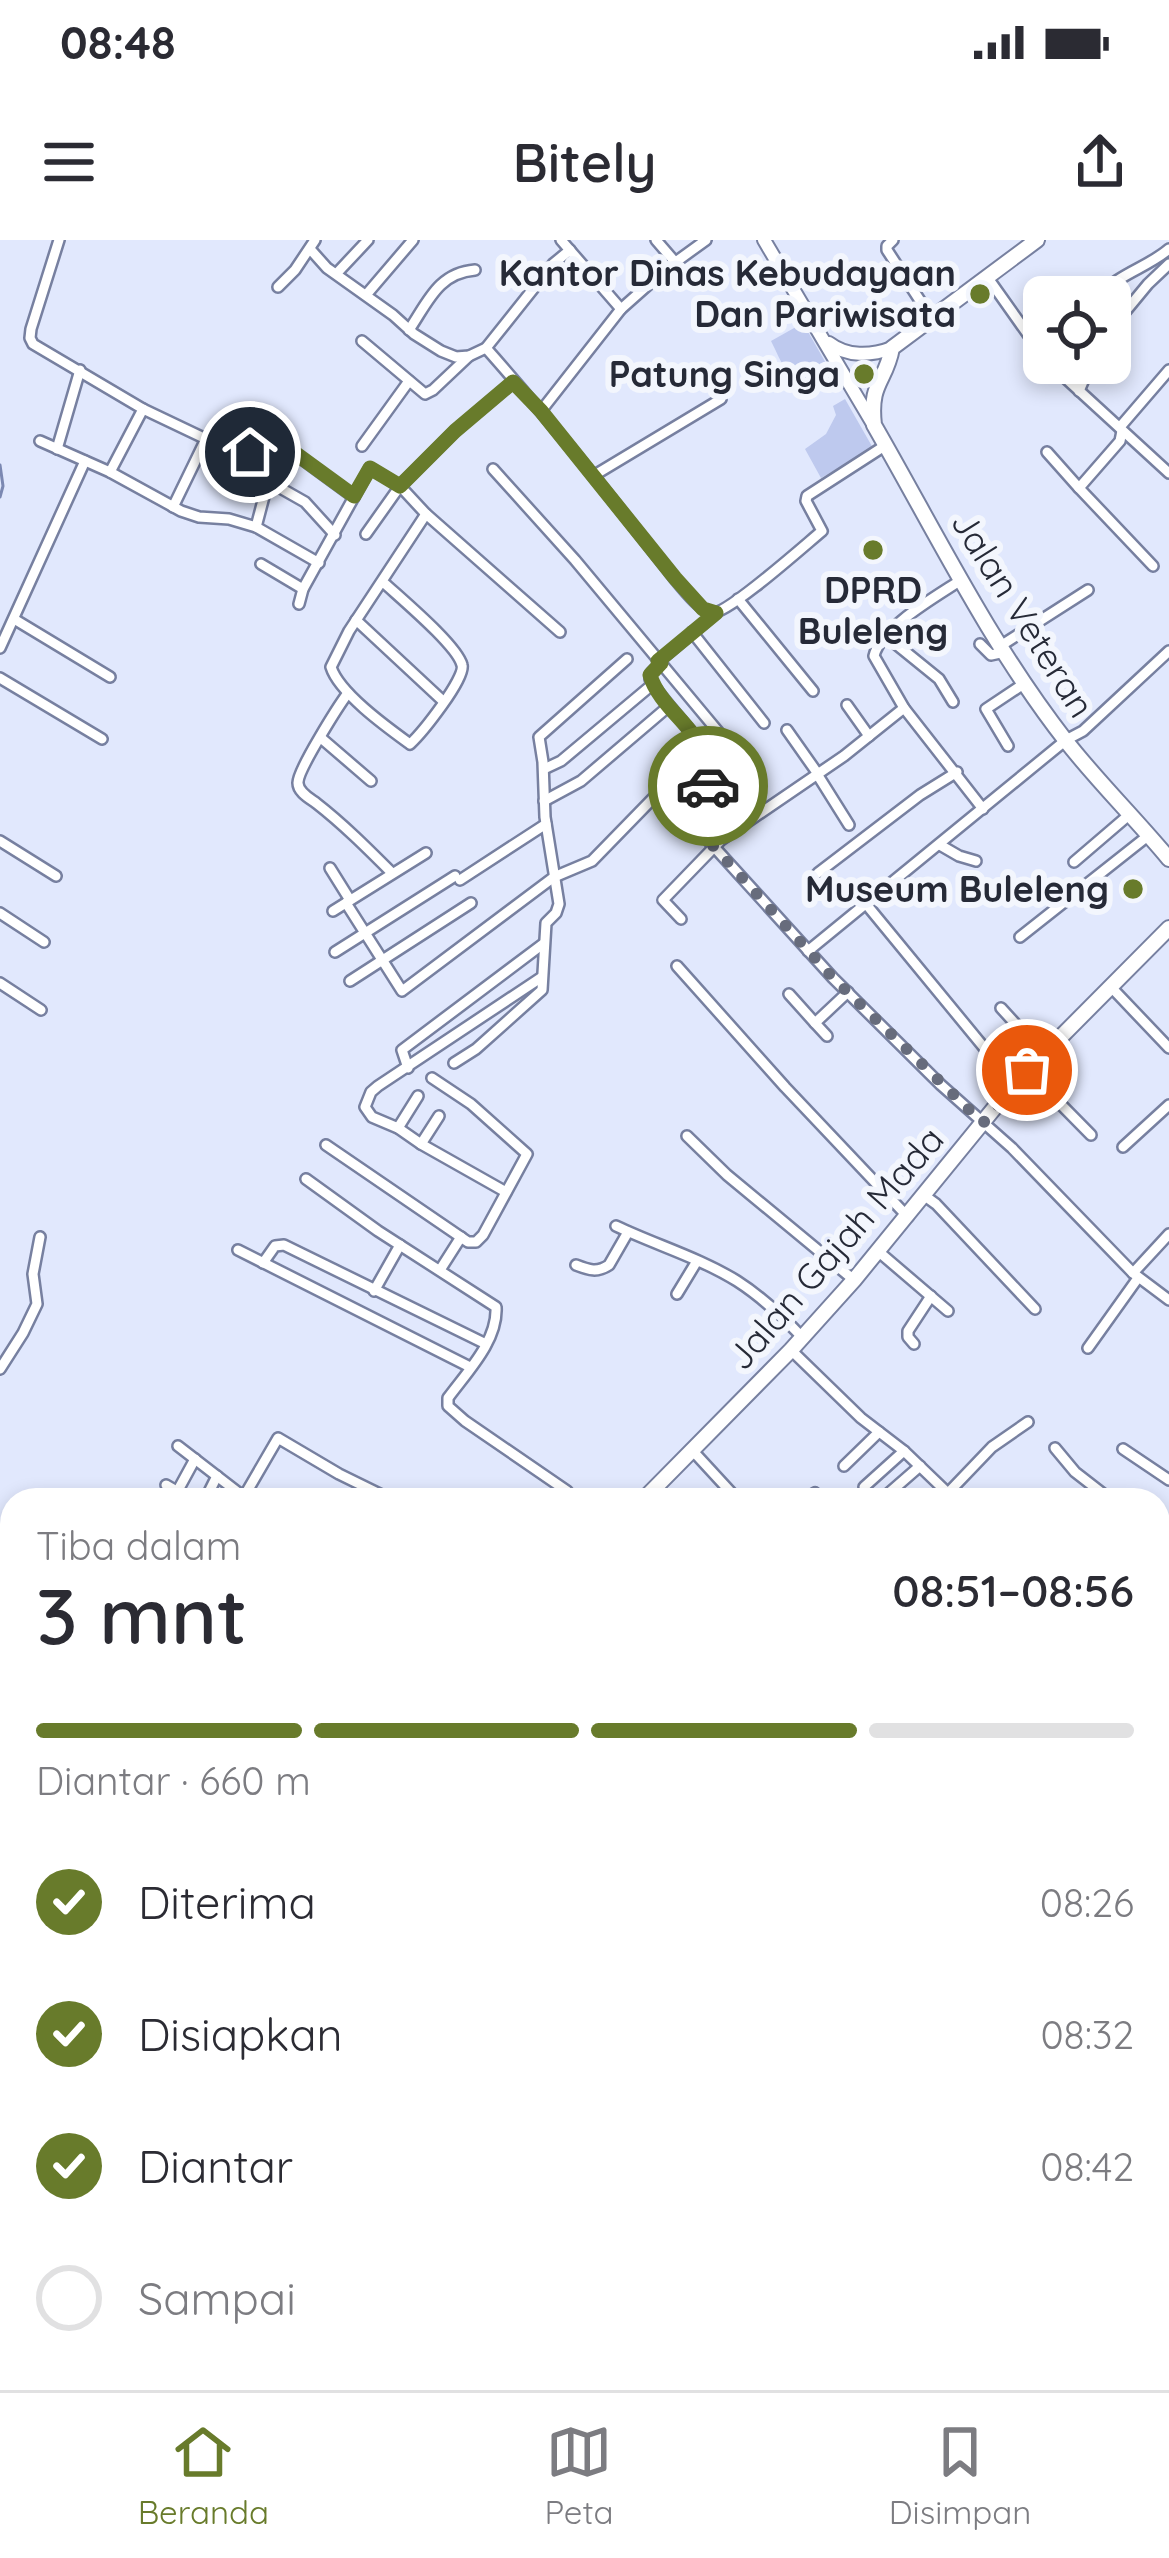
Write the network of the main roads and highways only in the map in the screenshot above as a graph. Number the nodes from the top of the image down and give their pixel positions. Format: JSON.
{"nodes":[{"id":1,"x":764,"y":240,"type":"edge"},
{"id":2,"x":1037,"y":240,"type":"edge"},
{"id":3,"x":820,"y":333,"type":"junction"},
{"id":4,"x":892,"y":348,"type":"junction"},
{"id":5,"x":874,"y":425,"type":"junction"},
{"id":6,"x":1169,"y":859,"type":"edge"},
{"id":7,"x":1169,"y":928,"type":"edge"},
{"id":8,"x":656,"y":1488,"type":"edge"}],
"edges":[{"from":1,"to":3,"type":"main road","name":"Jalan Veteran"},
{"from":2,"to":4,"type":"highway"},
{"from":3,"to":4,"type":"main road"},
{"from":3,"to":5,"type":"main road","name":"Jalan Veteran"},
{"from":4,"to":5,"type":"highway"},
{"from":5,"to":6,"type":"highway","name":"Jalan Veteran"},
{"from":7,"to":8,"type":"highway","name":"Jalan Gajah Mada"}]}
